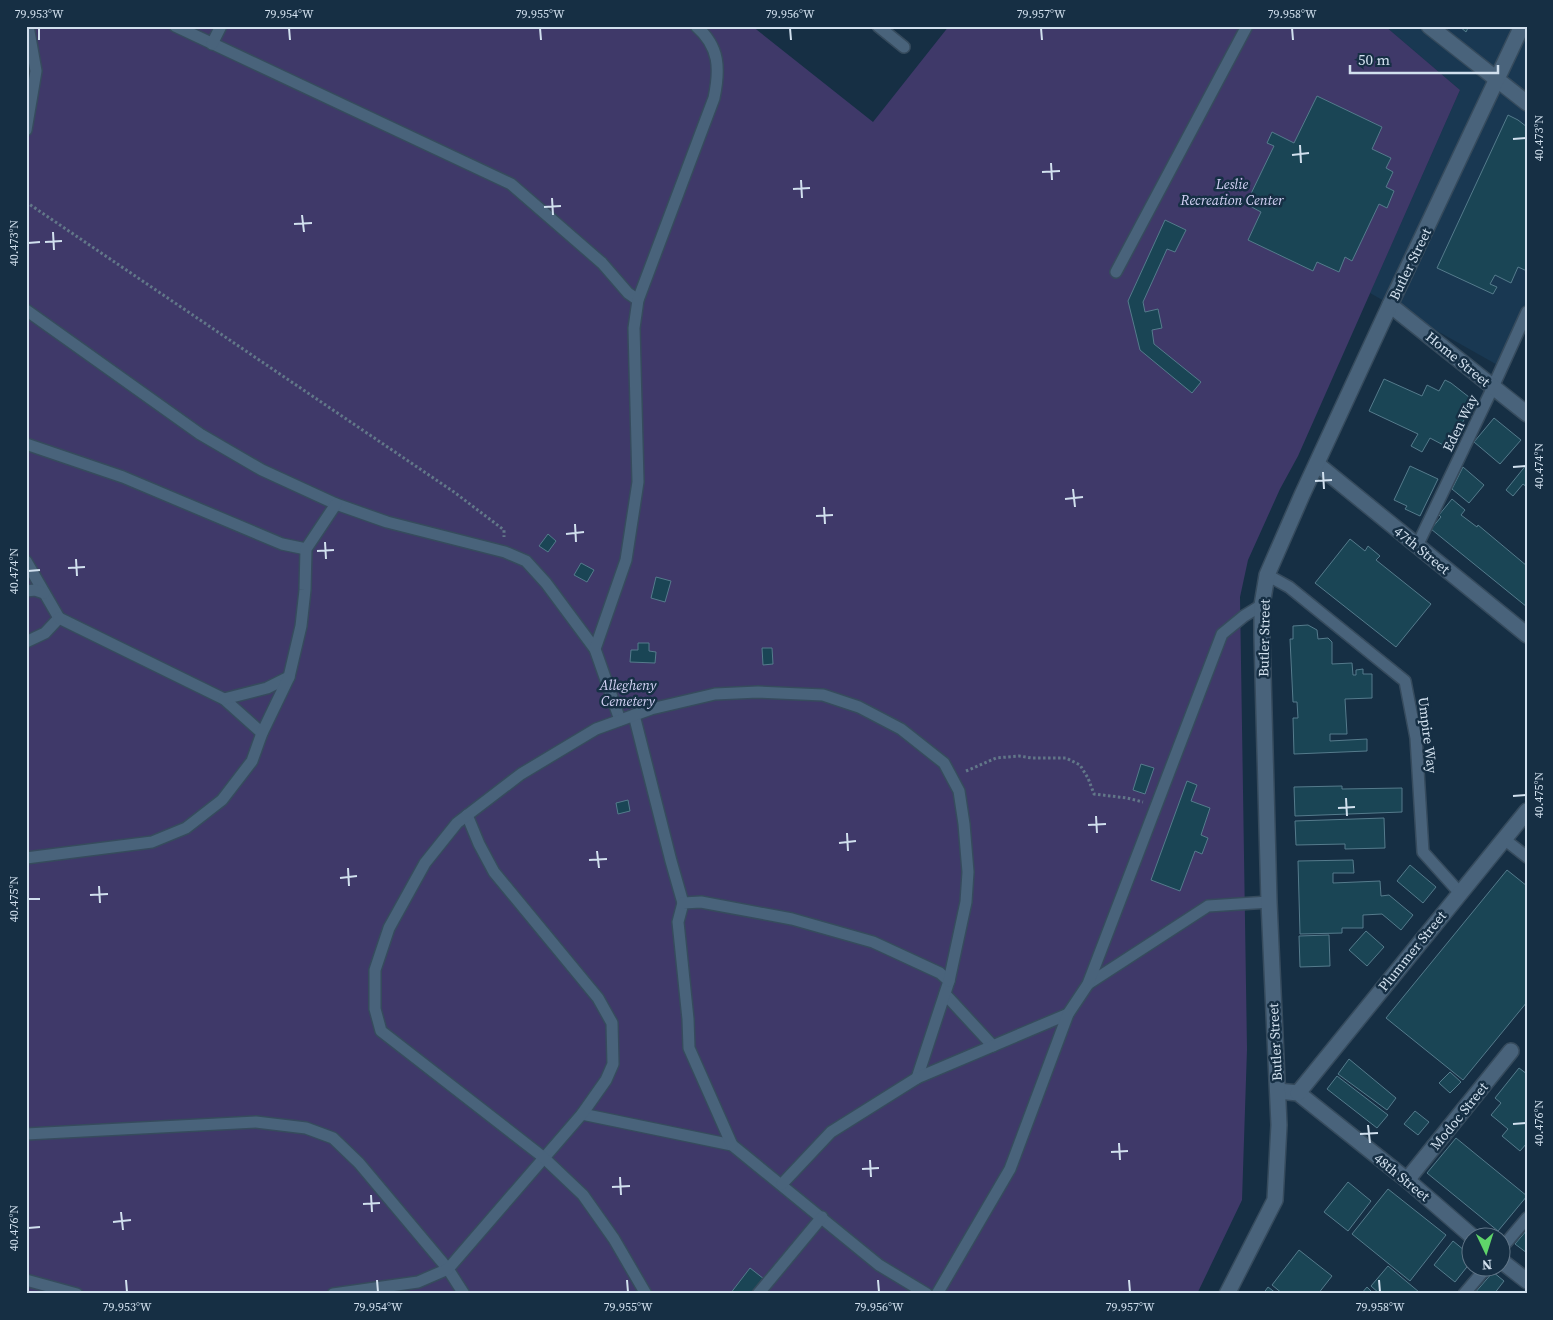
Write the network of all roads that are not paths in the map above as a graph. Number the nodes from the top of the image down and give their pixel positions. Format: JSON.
{"nodes":[{"id":1,"x":28,"y":26,"type":"edge"},
{"id":2,"x":175,"y":26,"type":"edge"},
{"id":3,"x":221,"y":26,"type":"edge"},
{"id":4,"x":696,"y":26,"type":"edge"},
{"id":5,"x":878,"y":26,"type":"edge"},
{"id":6,"x":1247,"y":26,"type":"edge"},
{"id":7,"x":1429,"y":26,"type":"edge"},
{"id":8,"x":1522,"y":26,"type":"edge"},
{"id":9,"x":212,"y":44,"type":"junction"},
{"id":10,"x":904,"y":48,"type":"dead end"},
{"id":11,"x":1497,"y":81,"type":"junction"},
{"id":12,"x":1527,"y":103,"type":"edge"},
{"id":13,"x":26,"y":130,"type":"edge"},
{"id":14,"x":1116,"y":272,"type":"dead end"},
{"id":15,"x":638,"y":300,"type":"junction"},
{"id":16,"x":1390,"y":305,"type":"junction"},
{"id":17,"x":26,"y":310,"type":"edge"},
{"id":18,"x":1527,"y":312,"type":"edge"},
{"id":19,"x":1493,"y":387,"type":"junction"},
{"id":20,"x":1527,"y":414,"type":"edge"},
{"id":21,"x":26,"y":444,"type":"edge"},
{"id":22,"x":1317,"y":464,"type":"junction"},
{"id":23,"x":336,"y":504,"type":"junction"},
{"id":24,"x":1417,"y":546,"type":"junction"},
{"id":25,"x":306,"y":550,"type":"junction"},
{"id":26,"x":26,"y":561,"type":"edge"},
{"id":27,"x":1267,"y":575,"type":"junction"},
{"id":28,"x":26,"y":591,"type":"edge"},
{"id":29,"x":44,"y":593,"type":"junction"},
{"id":30,"x":1262,"y":605,"type":"junction"},
{"id":31,"x":59,"y":618,"type":"junction"},
{"id":32,"x":1524,"y":628,"type":"edge"},
{"id":33,"x":26,"y":642,"type":"edge"},
{"id":34,"x":595,"y":649,"type":"junction"},
{"id":35,"x":288,"y":677,"type":"junction"},
{"id":36,"x":224,"y":699,"type":"junction"},
{"id":37,"x":634,"y":715,"type":"junction"},
{"id":38,"x":620,"y":720,"type":"junction"},
{"id":39,"x":262,"y":733,"type":"junction"},
{"id":40,"x":1527,"y":811,"type":"edge"},
{"id":41,"x":467,"y":816,"type":"junction"},
{"id":42,"x":1504,"y":838,"type":"junction"},
{"id":43,"x":1527,"y":857,"type":"edge"},
{"id":44,"x":26,"y":858,"type":"edge"},
{"id":45,"x":1459,"y":892,"type":"junction"},
{"id":46,"x":1269,"y":902,"type":"junction"},
{"id":47,"x":684,"y":903,"type":"junction"},
{"id":48,"x":949,"y":981,"type":"junction"},
{"id":49,"x":1088,"y":984,"type":"junction"},
{"id":50,"x":945,"y":994,"type":"junction"},
{"id":51,"x":1068,"y":1014,"type":"junction"},
{"id":52,"x":993,"y":1046,"type":"junction"},
{"id":53,"x":1511,"y":1051,"type":"dead end"},
{"id":54,"x":917,"y":1078,"type":"junction"},
{"id":55,"x":1278,"y":1091,"type":"junction"},
{"id":56,"x":1298,"y":1093,"type":"junction"},
{"id":57,"x":582,"y":1114,"type":"junction"},
{"id":58,"x":26,"y":1134,"type":"edge"},
{"id":59,"x":732,"y":1145,"type":"junction"},
{"id":60,"x":543,"y":1157,"type":"junction"},
{"id":61,"x":1408,"y":1180,"type":"junction"},
{"id":62,"x":782,"y":1184,"type":"junction"},
{"id":63,"x":822,"y":1217,"type":"junction"},
{"id":64,"x":1527,"y":1218,"type":"edge"},
{"id":65,"x":1463,"y":1228,"type":"edge"},
{"id":66,"x":1510,"y":1238,"type":"edge"},
{"id":67,"x":1510,"y":1268,"type":"edge"},
{"id":68,"x":448,"y":1269,"type":"junction"},
{"id":69,"x":1478,"y":1278,"type":"edge"},
{"id":70,"x":26,"y":1280,"type":"edge"},
{"id":71,"x":1527,"y":1281,"type":"edge"},
{"id":72,"x":77,"y":1294,"type":"edge"},
{"id":73,"x":333,"y":1294,"type":"edge"},
{"id":74,"x":464,"y":1294,"type":"edge"},
{"id":75,"x":646,"y":1294,"type":"edge"},
{"id":76,"x":758,"y":1294,"type":"edge"},
{"id":77,"x":928,"y":1294,"type":"edge"},
{"id":78,"x":936,"y":1294,"type":"edge"},
{"id":79,"x":1227,"y":1294,"type":"edge"},
{"id":80,"x":1464,"y":1294,"type":"edge"}],
"edges":[{"from":1,"to":13,"type":"lane"},
{"from":2,"to":9,"type":"lane"},
{"from":3,"to":9,"type":"lane"},
{"from":4,"to":15,"type":"lane"},
{"from":5,"to":10,"type":"lane"},
{"from":6,"to":14,"type":"lane"},
{"from":7,"to":11,"type":"street"},
{"from":8,"to":11,"type":"street","name":"Butler Street"},
{"from":9,"to":15,"type":"lane"},
{"from":11,"to":12,"type":"street"},
{"from":11,"to":16,"type":"street","name":"Butler Street"},
{"from":15,"to":34,"type":"lane"},
{"from":16,"to":19,"type":"street","name":"Home Street"},
{"from":16,"to":22,"type":"street","name":"Butler Street"},
{"from":17,"to":23,"type":"lane"},
{"from":18,"to":19,"type":"lane","name":"Eden Way"},
{"from":19,"to":20,"type":"street","name":"Home Street"},
{"from":19,"to":24,"type":"lane","name":"Eden Way"},
{"from":21,"to":25,"type":"lane"},
{"from":22,"to":24,"type":"street","name":"47th Street"},
{"from":22,"to":27,"type":"street","name":"Butler Street"},
{"from":23,"to":25,"type":"lane"},
{"from":23,"to":34,"type":"lane"},
{"from":24,"to":32,"type":"street","name":"47th Street"},
{"from":25,"to":35,"type":"lane"},
{"from":26,"to":29,"type":"lane"},
{"from":27,"to":30,"type":"street","name":"Butler Street"},
{"from":27,"to":45,"type":"lane","name":"Umpire Way"},
{"from":28,"to":29,"type":"lane"},
{"from":29,"to":31,"type":"lane"},
{"from":30,"to":46,"type":"street","name":"Butler Street"},
{"from":30,"to":49,"type":"lane"},
{"from":31,"to":33,"type":"lane"},
{"from":31,"to":36,"type":"lane"},
{"from":34,"to":38,"type":"lane"},
{"from":35,"to":36,"type":"lane"},
{"from":35,"to":39,"type":"lane"},
{"from":36,"to":39,"type":"lane"},
{"from":37,"to":38,"type":"lane"},
{"from":37,"to":47,"type":"lane"},
{"from":37,"to":48,"type":"lane"},
{"from":38,"to":41,"type":"lane"},
{"from":39,"to":44,"type":"lane"},
{"from":40,"to":42,"type":"street","name":"Plummer Street"},
{"from":41,"to":57,"type":"lane"},
{"from":41,"to":60,"type":"lane"},
{"from":42,"to":43,"type":"lane"},
{"from":42,"to":45,"type":"street","name":"Plummer Street"},
{"from":45,"to":56,"type":"street","name":"Plummer Street"},
{"from":46,"to":49,"type":"lane"},
{"from":46,"to":55,"type":"street","name":"Butler Street"},
{"from":47,"to":48,"type":"lane"},
{"from":47,"to":59,"type":"lane"},
{"from":48,"to":50,"type":"lane"},
{"from":49,"to":51,"type":"lane"},
{"from":50,"to":52,"type":"lane"},
{"from":50,"to":54,"type":"lane"},
{"from":51,"to":52,"type":"lane"},
{"from":51,"to":78,"type":"lane"},
{"from":52,"to":54,"type":"lane"},
{"from":53,"to":61,"type":"street","name":"Modoc Street"},
{"from":54,"to":62,"type":"lane"},
{"from":55,"to":56,"type":"street"},
{"from":55,"to":79,"type":"street","name":"Butler Street"},
{"from":56,"to":61,"type":"street","name":"48th Street"},
{"from":57,"to":59,"type":"lane"},
{"from":57,"to":60,"type":"lane"},
{"from":58,"to":68,"type":"lane"},
{"from":59,"to":62,"type":"lane"},
{"from":60,"to":68,"type":"lane"},
{"from":60,"to":75,"type":"lane"},
{"from":61,"to":65,"type":"street","name":"48th Street"},
{"from":62,"to":63,"type":"lane"},
{"from":63,"to":76,"type":"lane"},
{"from":63,"to":77,"type":"lane"},
{"from":64,"to":66,"type":"lane"},
{"from":67,"to":71,"type":"street"},
{"from":68,"to":73,"type":"lane"},
{"from":68,"to":74,"type":"lane"},
{"from":69,"to":80,"type":"lane"},
{"from":70,"to":72,"type":"lane"}]}
